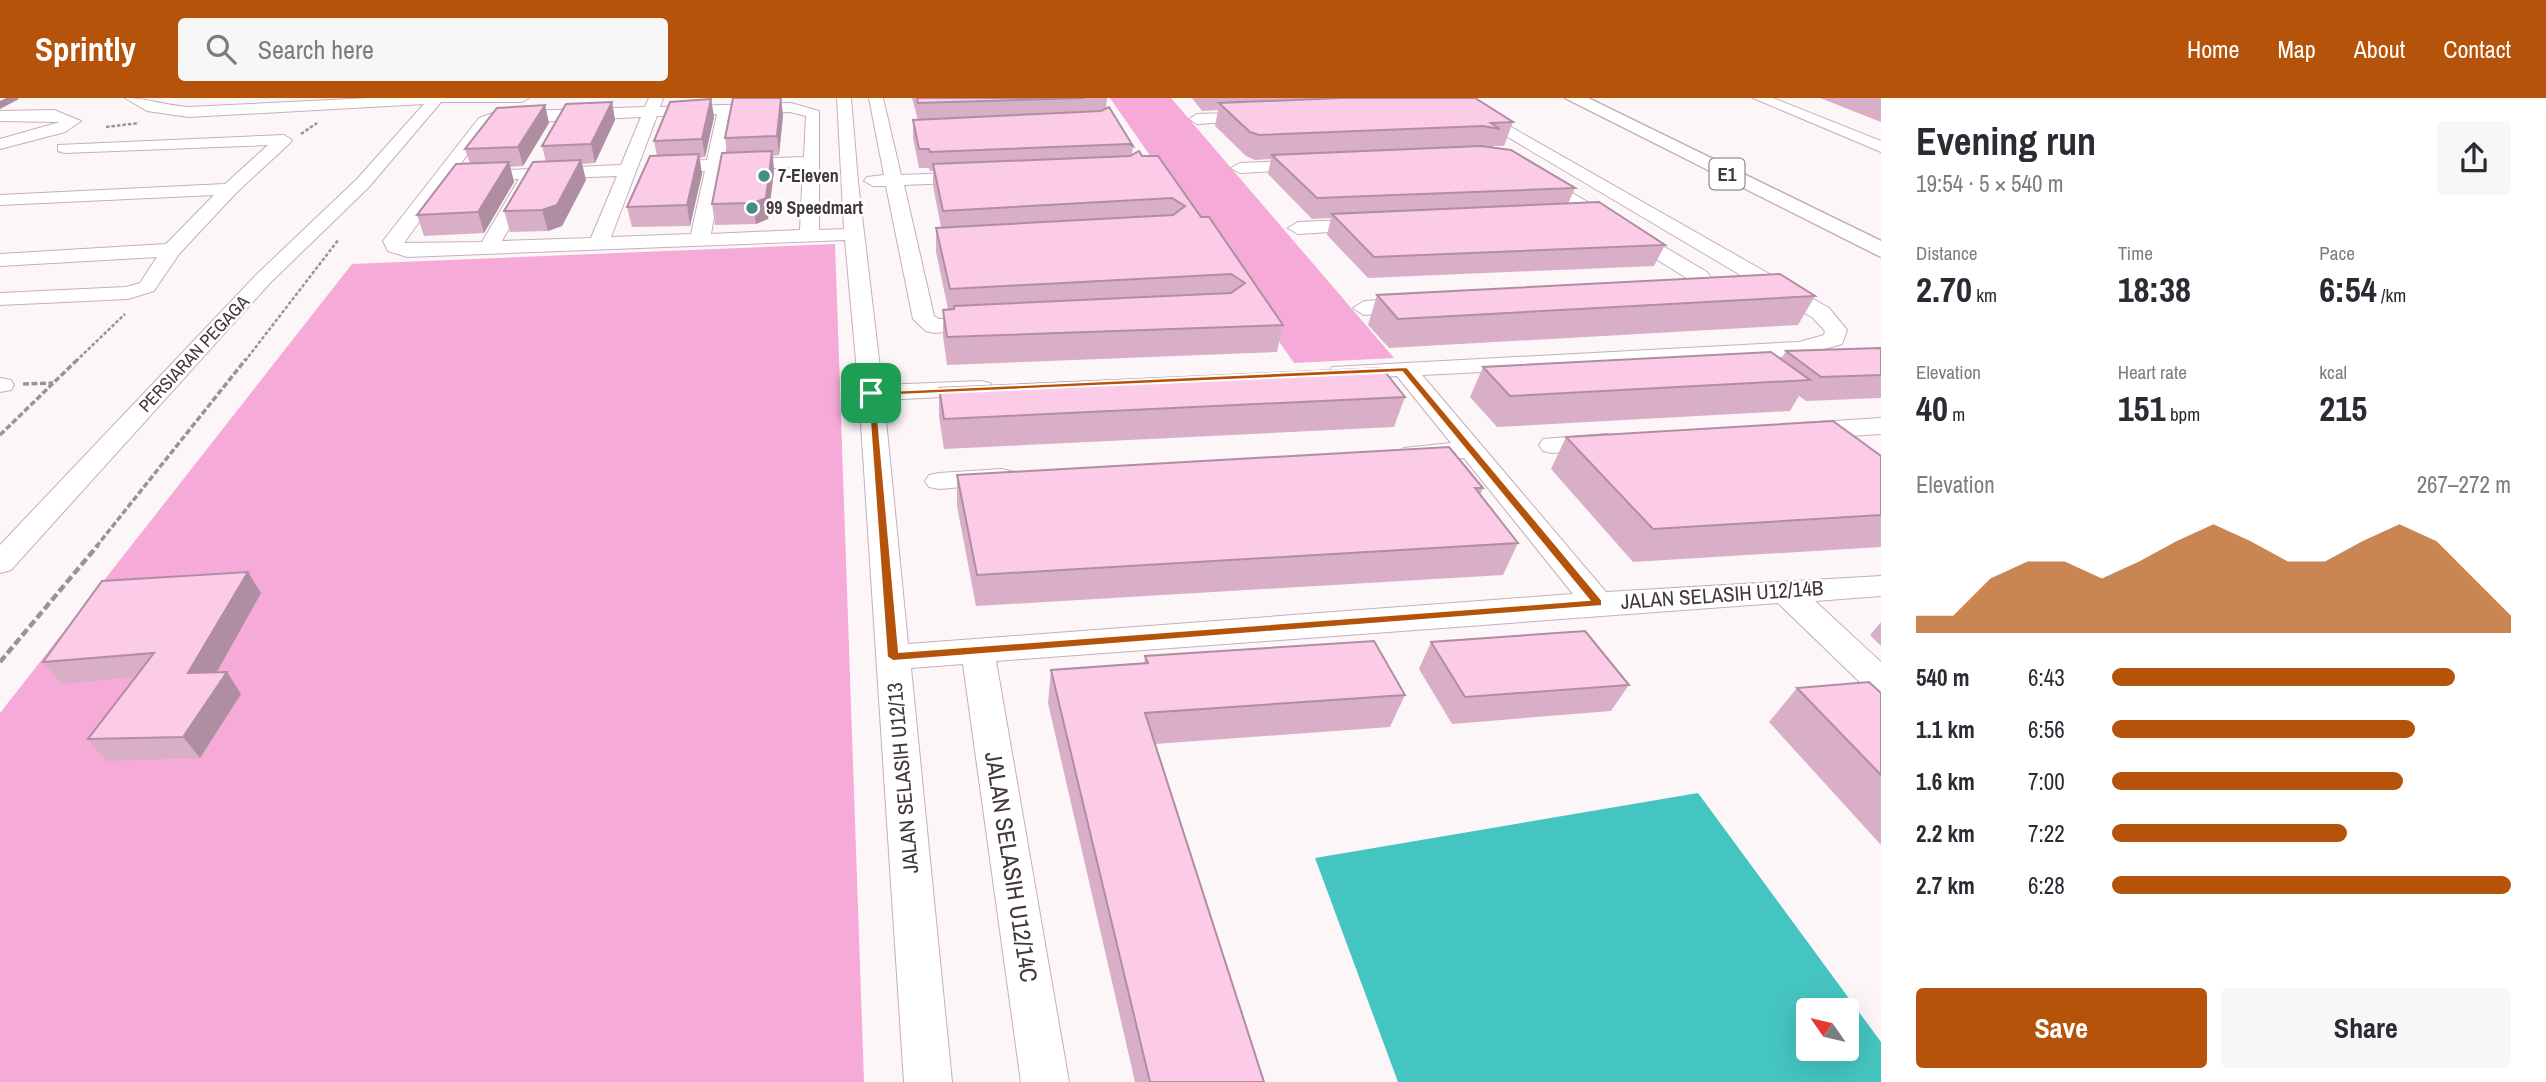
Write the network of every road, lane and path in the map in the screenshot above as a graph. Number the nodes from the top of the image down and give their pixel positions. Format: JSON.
{"nodes":[{"id":1,"x":132,"y":98,"type":"edge"},
{"id":2,"x":251,"y":98,"type":"edge"},
{"id":3,"x":444,"y":98,"type":"edge"},
{"id":4,"x":522,"y":98,"type":"edge"},
{"id":5,"x":844,"y":98,"type":"edge"},
{"id":6,"x":876,"y":98,"type":"edge"},
{"id":7,"x":1448,"y":98,"type":"edge"},
{"id":8,"x":1574,"y":98,"type":"edge"},
{"id":9,"x":1603,"y":98,"type":"edge"},
{"id":10,"x":1760,"y":98,"type":"edge"},
{"id":11,"x":1788,"y":98,"type":"edge"},
{"id":12,"x":207,"y":99,"type":"edge"},
{"id":13,"x":381,"y":103,"type":"junction"},
{"id":14,"x":653,"y":104,"type":"edge"},
{"id":15,"x":726,"y":109,"type":"junction"},
{"id":16,"x":189,"y":112,"type":"junction"},
{"id":17,"x":565,"y":113,"type":"junction"},
{"id":18,"x":0,"y":116,"type":"edge"},
{"id":19,"x":1276,"y":116,"type":"edge"},
{"id":20,"x":418,"y":119,"type":"junction"},
{"id":21,"x":1197,"y":119,"type":"dead end"},
{"id":22,"x":553,"y":133,"type":"edge"},
{"id":23,"x":1881,"y":134,"type":"edge"},
{"id":24,"x":0,"y":144,"type":"edge"},
{"id":25,"x":1881,"y":147,"type":"edge"},
{"id":26,"x":64,"y":148,"type":"dead end"},
{"id":27,"x":542,"y":154,"type":"edge"},
{"id":28,"x":812,"y":162,"type":"junction"},
{"id":29,"x":1323,"y":164,"type":"edge"},
{"id":30,"x":715,"y":165,"type":"junction"},
{"id":31,"x":1520,"y":166,"type":"edge"},
{"id":32,"x":1240,"y":168,"type":"dead end"},
{"id":33,"x":628,"y":169,"type":"junction"},
{"id":34,"x":530,"y":174,"type":"junction"},
{"id":35,"x":442,"y":177,"type":"junction"},
{"id":36,"x":990,"y":177,"type":"edge"},
{"id":37,"x":894,"y":181,"type":"junction"},
{"id":38,"x":849,"y":182,"type":"junction"},
{"id":39,"x":230,"y":189,"type":"junction"},
{"id":40,"x":0,"y":200,"type":"edge"},
{"id":41,"x":1596,"y":214,"type":"junction"},
{"id":42,"x":1649,"y":215,"type":"junction"},
{"id":43,"x":1557,"y":216,"type":"edge"},
{"id":44,"x":1389,"y":224,"type":"edge"},
{"id":45,"x":1298,"y":228,"type":"dead end"},
{"id":46,"x":347,"y":229,"type":"dead end"},
{"id":47,"x":1881,"y":231,"type":"edge"},
{"id":48,"x":808,"y":234,"type":"junction"},
{"id":49,"x":855,"y":234,"type":"junction"},
{"id":50,"x":700,"y":239,"type":"junction"},
{"id":51,"x":599,"y":243,"type":"junction"},
{"id":52,"x":489,"y":247,"type":"junction"},
{"id":53,"x":172,"y":250,"type":"junction"},
{"id":54,"x":1881,"y":250,"type":"edge"},
{"id":55,"x":0,"y":260,"type":"edge"},
{"id":56,"x":146,"y":287,"type":"junction"},
{"id":57,"x":1642,"y":295,"type":"edge"},
{"id":58,"x":0,"y":299,"type":"edge"},
{"id":59,"x":1433,"y":304,"type":"edge"},
{"id":60,"x":1364,"y":308,"type":"dead end"},
{"id":61,"x":1003,"y":322,"type":"edge"},
{"id":62,"x":1404,"y":369,"type":"junction"},
{"id":63,"x":1322,"y":373,"type":"edge"},
{"id":64,"x":1008,"y":387,"type":"edge"},
{"id":65,"x":871,"y":393,"type":"junction"},
{"id":66,"x":1881,"y":426,"type":"edge"},
{"id":67,"x":1836,"y":429,"type":"junction"},
{"id":68,"x":1782,"y":432,"type":"edge"},
{"id":69,"x":0,"y":435,"type":"edge"},
{"id":70,"x":1633,"y":441,"type":"edge"},
{"id":71,"x":1552,"y":445,"type":"dead end"},
{"id":72,"x":1469,"y":450,"type":"junction"},
{"id":73,"x":1870,"y":453,"type":"edge"},
{"id":74,"x":1385,"y":455,"type":"edge"},
{"id":75,"x":1023,"y":476,"type":"edge"},
{"id":76,"x":939,"y":481,"type":"dead end"},
{"id":77,"x":0,"y":563,"type":"edge"},
{"id":78,"x":1881,"y":586,"type":"edge"},
{"id":79,"x":1785,"y":591,"type":"junction"},
{"id":80,"x":1598,"y":603,"type":"junction"},
{"id":81,"x":978,"y":652,"type":"junction"},
{"id":82,"x":893,"y":657,"type":"junction"},
{"id":83,"x":0,"y":662,"type":"edge"},
{"id":84,"x":1881,"y":681,"type":"edge"},
{"id":85,"x":928,"y":1082,"type":"edge"},
{"id":86,"x":1045,"y":1082,"type":"edge"}],
"edges":[{"from":1,"to":16,"type":"street"},
{"from":2,"to":12,"type":"street"},
{"from":3,"to":4,"type":"street"},
{"from":5,"to":38,"type":"street","name":"JALAN SELASIH U12/13"},
{"from":6,"to":37,"type":"street"},
{"from":7,"to":42,"type":"street"},
{"from":8,"to":54,"type":"highway","number":"E1"},
{"from":9,"to":47,"type":"highway","number":"E1"},
{"from":10,"to":25,"type":"street"},
{"from":11,"to":23,"type":"street"},
{"from":12,"to":16,"type":"street"},
{"from":13,"to":16,"type":"street"},
{"from":13,"to":20,"type":"street"},
{"from":13,"to":20,"type":"street","name":"PERSIARAN PEGAGA"},
{"from":14,"to":15,"type":"street"},
{"from":14,"to":17,"type":"street"},
{"from":14,"to":33,"type":"street"},
{"from":15,"to":28,"type":"street"},
{"from":15,"to":30,"type":"street"},
{"from":17,"to":22,"type":"street"},
{"from":17,"to":35,"type":"street"},
{"from":18,"to":24,"type":"street"},
{"from":19,"to":21,"type":"street"},
{"from":20,"to":77,"type":"street","name":"PERSIARAN PEGAGA"},
{"from":26,"to":39,"type":"street"},
{"from":27,"to":34,"type":"street"},
{"from":28,"to":30,"type":"street"},
{"from":28,"to":48,"type":"street"},
{"from":29,"to":32,"type":"street"},
{"from":30,"to":33,"type":"street"},
{"from":30,"to":50,"type":"street"},
{"from":31,"to":41,"type":"street"},
{"from":33,"to":34,"type":"street"},
{"from":33,"to":51,"type":"street"},
{"from":34,"to":35,"type":"street"},
{"from":34,"to":52,"type":"street"},
{"from":35,"to":52,"type":"street"},
{"from":36,"to":37,"type":"street"},
{"from":37,"to":38,"type":"street"},
{"from":37,"to":61,"type":"street"},
{"from":38,"to":49,"type":"street","name":"JALAN SELASIH U12/13"},
{"from":39,"to":40,"type":"street"},
{"from":39,"to":53,"type":"street"},
{"from":41,"to":42,"type":"street"},
{"from":41,"to":43,"type":"street"},
{"from":41,"to":57,"type":"street"},
{"from":42,"to":62,"type":"street"},
{"from":44,"to":45,"type":"street"},
{"from":46,"to":83,"type":"path"},
{"from":48,"to":49,"type":"street"},
{"from":48,"to":50,"type":"street"},
{"from":49,"to":65,"type":"street","name":"JALAN SELASIH U12/13"},
{"from":50,"to":51,"type":"street"},
{"from":51,"to":52,"type":"street"},
{"from":53,"to":55,"type":"street"},
{"from":53,"to":56,"type":"street"},
{"from":56,"to":58,"type":"street"},
{"from":56,"to":69,"type":"path"},
{"from":59,"to":60,"type":"street"},
{"from":62,"to":63,"type":"street"},
{"from":62,"to":72,"type":"street"},
{"from":64,"to":65,"type":"street"},
{"from":65,"to":82,"type":"street","name":"JALAN SELASIH U12/13"},
{"from":66,"to":67,"type":"street"},
{"from":67,"to":68,"type":"street"},
{"from":67,"to":73,"type":"street"},
{"from":70,"to":71,"type":"street"},
{"from":72,"to":74,"type":"street"},
{"from":72,"to":80,"type":"street"},
{"from":75,"to":76,"type":"street"},
{"from":78,"to":79,"type":"street","name":"JALAN SELASIH U12/14B"},
{"from":79,"to":80,"type":"street","name":"JALAN SELASIH U12/14B"},
{"from":79,"to":84,"type":"street"},
{"from":80,"to":81,"type":"street","name":"JALAN SELASIH U12/14B"},
{"from":81,"to":82,"type":"street","name":"JALAN SELASIH U12/14B"},
{"from":81,"to":86,"type":"street","name":"JALAN SELASIH U12/14C"},
{"from":82,"to":85,"type":"street","name":"JALAN SELASIH U12/13"}]}
